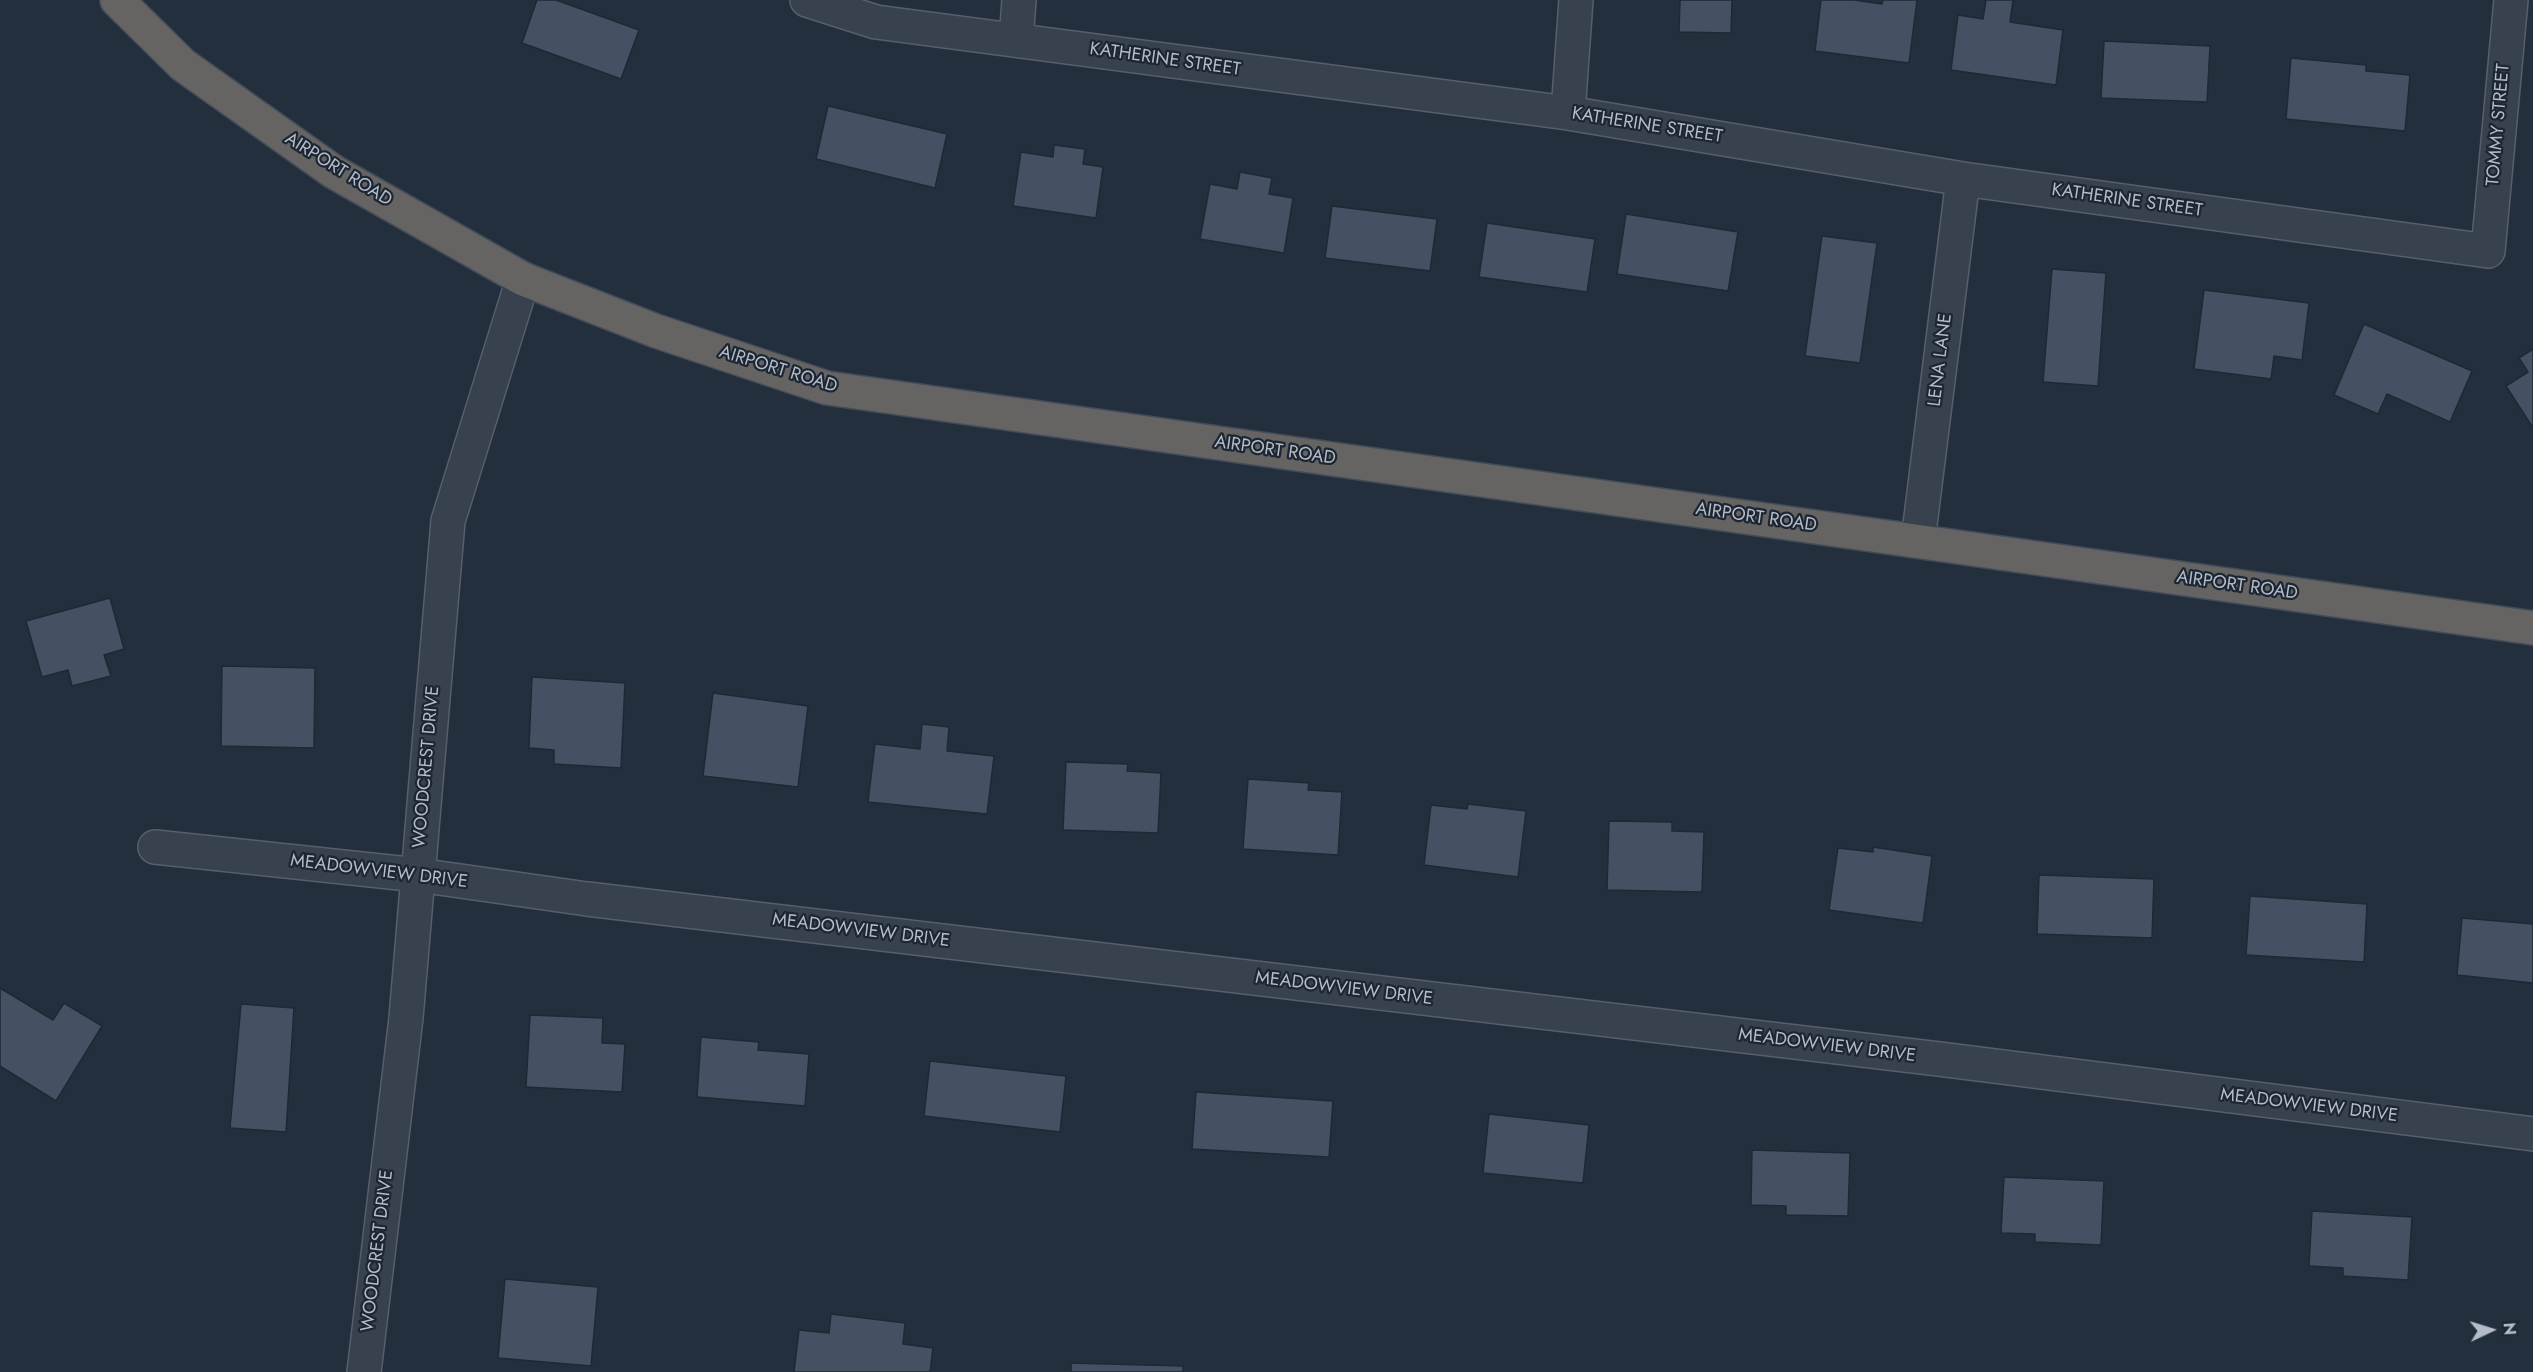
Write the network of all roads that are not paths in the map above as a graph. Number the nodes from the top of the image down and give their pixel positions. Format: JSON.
{"nodes":[{"id":1,"x":117,"y":0,"type":"edge"},
{"id":2,"x":807,"y":0,"type":"edge"},
{"id":3,"x":1019,"y":0,"type":"edge"},
{"id":4,"x":1576,"y":0,"type":"edge"},
{"id":5,"x":2511,"y":0,"type":"edge"},
{"id":6,"x":1016,"y":40,"type":"junction"},
{"id":7,"x":1568,"y":113,"type":"junction"},
{"id":8,"x":1963,"y":179,"type":"junction"},
{"id":9,"x":2487,"y":251,"type":"joint"},
{"id":10,"x":523,"y":279,"type":"junction"},
{"id":11,"x":1918,"y":541,"type":"junction"},
{"id":12,"x":2533,"y":628,"type":"edge"},
{"id":13,"x":155,"y":847,"type":"dead end"},
{"id":14,"x":418,"y":875,"type":"junction"},
{"id":15,"x":2533,"y":1134,"type":"edge"},
{"id":16,"x":364,"y":1372,"type":"edge"}],
"edges":[{"from":1,"to":10,"type":"highway","name":"AIRPORT ROAD"},
{"from":2,"to":6,"type":"street","name":"KATHERINE STREET"},
{"from":3,"to":6,"type":"street"},
{"from":4,"to":7,"type":"street"},
{"from":5,"to":9,"type":"street","name":"TOMMY STREET"},
{"from":6,"to":7,"type":"street","name":"KATHERINE STREET"},
{"from":7,"to":8,"type":"street","name":"KATHERINE STREET"},
{"from":8,"to":9,"type":"street","name":"KATHERINE STREET"},
{"from":8,"to":11,"type":"street","name":"LENA LANE"},
{"from":10,"to":11,"type":"highway","name":"AIRPORT ROAD"},
{"from":10,"to":14,"type":"street","name":"WOODCREST DRIVE"},
{"from":11,"to":12,"type":"highway","name":"AIRPORT ROAD"},
{"from":13,"to":14,"type":"street","name":"MEADOWVIEW DRIVE"},
{"from":14,"to":15,"type":"street","name":"MEADOWVIEW DRIVE"},
{"from":14,"to":16,"type":"street","name":"WOODCREST DRIVE"}]}
